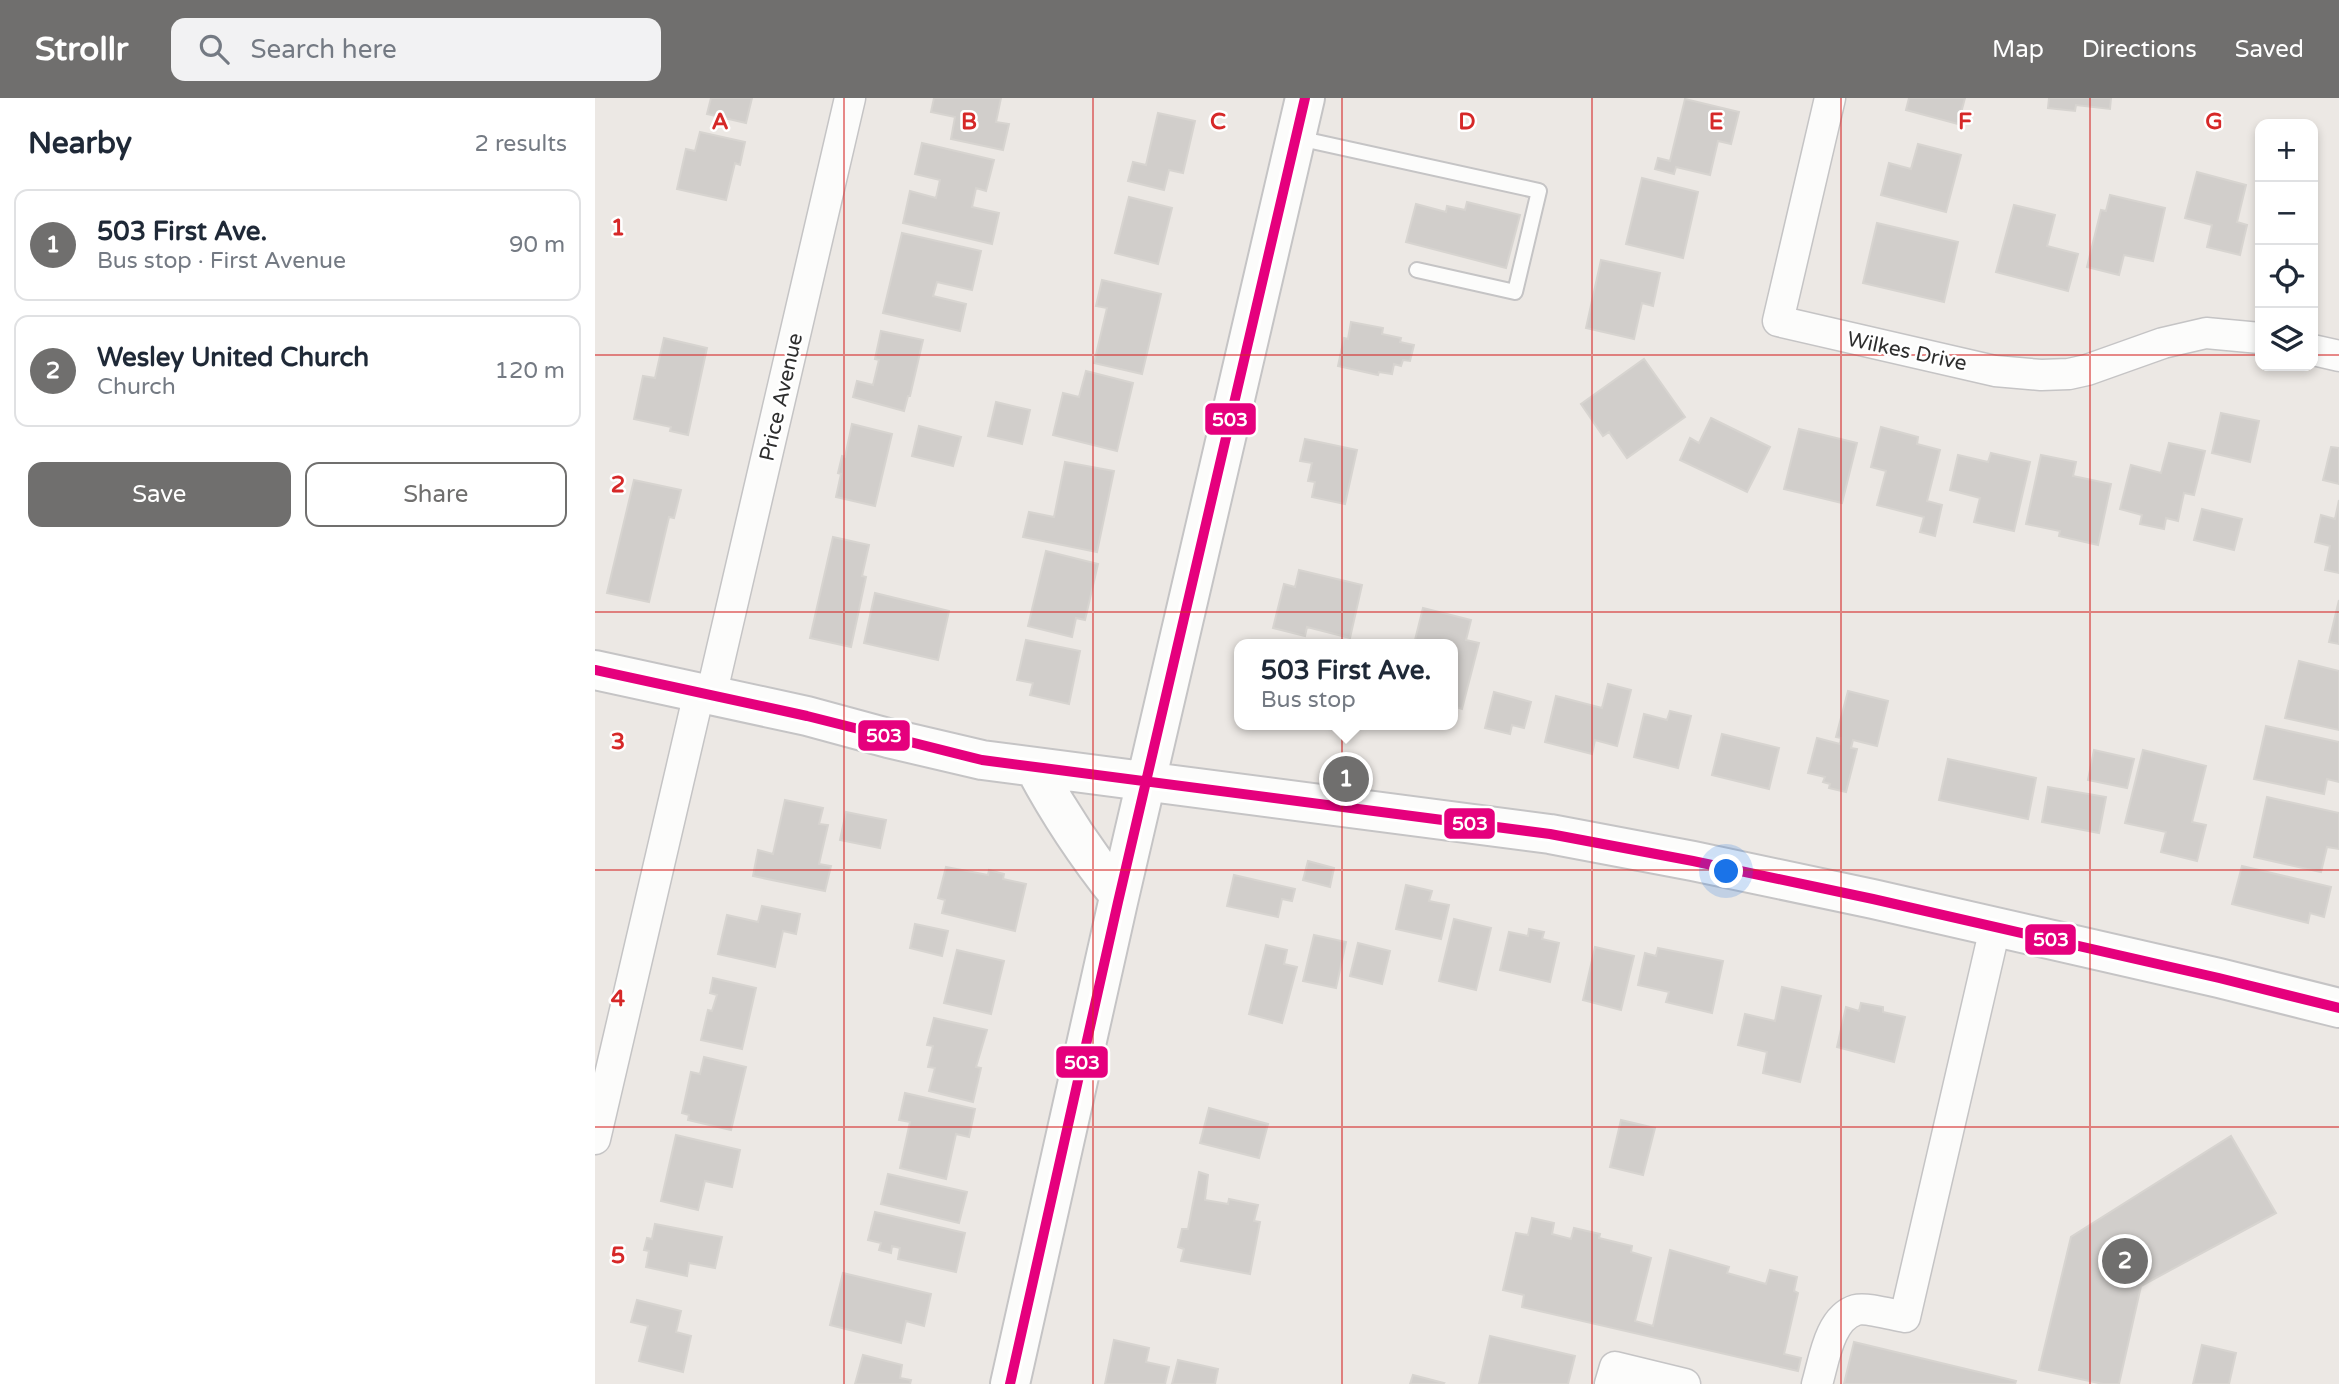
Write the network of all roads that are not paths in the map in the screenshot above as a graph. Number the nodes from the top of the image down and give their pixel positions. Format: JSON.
{"nodes":[{"id":1,"x":850,"y":98,"type":"edge"},
{"id":2,"x":1305,"y":98,"type":"edge"},
{"id":3,"x":1830,"y":98,"type":"edge"},
{"id":4,"x":1296,"y":137,"type":"junction"},
{"id":5,"x":1417,"y":270,"type":"dead end"},
{"id":6,"x":2255,"y":338,"type":"edge"},
{"id":7,"x":2318,"y":351,"type":"edge"},
{"id":8,"x":2339,"y":356,"type":"edge"},
{"id":9,"x":595,"y":670,"type":"edge"},
{"id":10,"x":705,"y":695,"type":"junction"},
{"id":11,"x":1035,"y":768,"type":"junction"},
{"id":12,"x":1146,"y":781,"type":"junction"},
{"id":13,"x":1119,"y":895,"type":"junction"},
{"id":14,"x":1995,"y":928,"type":"junction"},
{"id":15,"x":2339,"y":1008,"type":"edge"},
{"id":16,"x":595,"y":1139,"type":"edge"},
{"id":17,"x":1010,"y":1384,"type":"edge"},
{"id":18,"x":1610,"y":1384,"type":"edge"},
{"id":19,"x":1685,"y":1384,"type":"edge"},
{"id":20,"x":1817,"y":1384,"type":"edge"}],
"edges":[{"from":1,"to":10,"type":"street","name":"Price Avenue"},
{"from":2,"to":4,"type":"street"},
{"from":3,"to":6,"type":"street","name":"Wilkes Drive"},
{"from":4,"to":5,"type":"lane"},
{"from":4,"to":12,"type":"street"},
{"from":7,"to":8,"type":"street"},
{"from":9,"to":10,"type":"street"},
{"from":10,"to":11,"type":"street"},
{"from":10,"to":16,"type":"street","name":"Price Avenue"},
{"from":11,"to":12,"type":"street"},
{"from":11,"to":13,"type":"street"},
{"from":12,"to":13,"type":"street"},
{"from":12,"to":14,"type":"street"},
{"from":13,"to":17,"type":"street"},
{"from":14,"to":15,"type":"street"},
{"from":14,"to":20,"type":"street"},
{"from":18,"to":19,"type":"street"}]}
